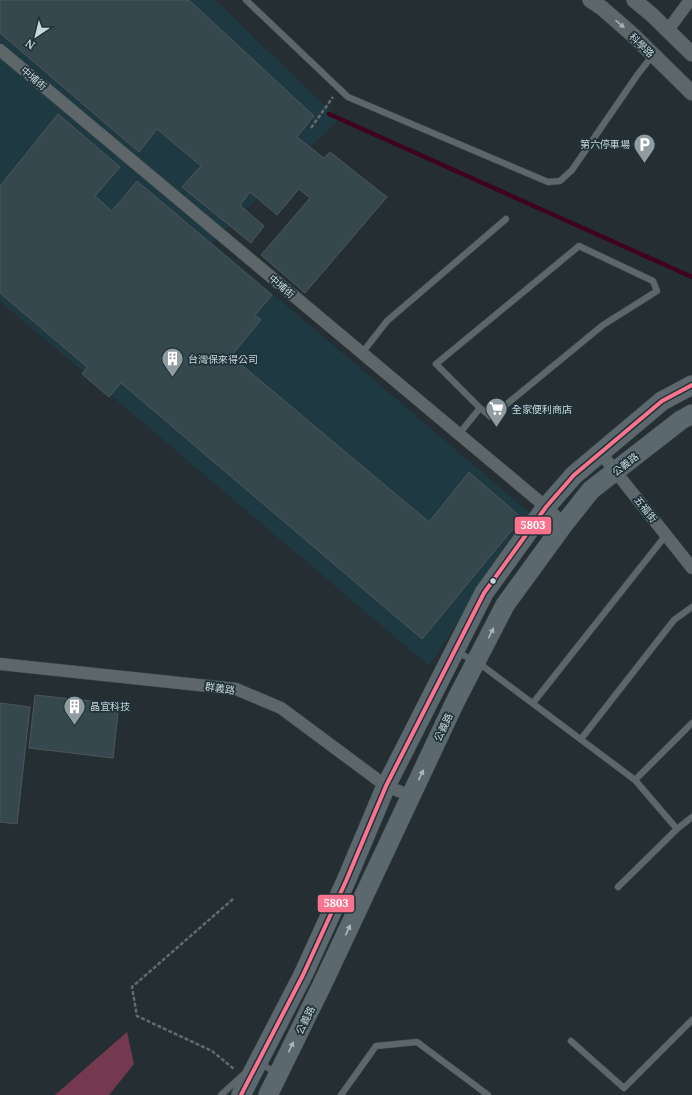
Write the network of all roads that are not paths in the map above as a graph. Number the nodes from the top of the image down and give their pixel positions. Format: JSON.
{"nodes":[{"id":1,"x":246,"y":0,"type":"edge"},
{"id":2,"x":590,"y":0,"type":"edge"},
{"id":3,"x":634,"y":0,"type":"edge"},
{"id":4,"x":690,"y":0,"type":"edge"},
{"id":5,"x":668,"y":30,"type":"junction"},
{"id":6,"x":0,"y":50,"type":"edge"},
{"id":7,"x":692,"y":54,"type":"edge"},
{"id":8,"x":653,"y":55,"type":"junction"},
{"id":9,"x":692,"y":93,"type":"edge"},
{"id":10,"x":506,"y":219,"type":"dead end"},
{"id":11,"x":362,"y":353,"type":"junction"},
{"id":12,"x":692,"y":385,"type":"edge"},
{"id":13,"x":480,"y":408,"type":"junction"},
{"id":14,"x":692,"y":414,"type":"edge"},
{"id":15,"x":459,"y":434,"type":"junction"},
{"id":16,"x":600,"y":452,"type":"junction"},
{"id":17,"x":616,"y":471,"type":"junction"},
{"id":18,"x":546,"y":507,"type":"junction"},
{"id":19,"x":564,"y":524,"type":"junction"},
{"id":20,"x":666,"y":534,"type":"junction"},
{"id":21,"x":692,"y":568,"type":"edge"},
{"id":22,"x":692,"y":607,"type":"edge"},
{"id":23,"x":455,"y":651,"type":"junction"},
{"id":24,"x":476,"y":661,"type":"junction"},
{"id":25,"x":0,"y":664,"type":"edge"},
{"id":26,"x":533,"y":704,"type":"junction"},
{"id":27,"x":692,"y":722,"type":"edge"},
{"id":28,"x":581,"y":739,"type":"junction"},
{"id":29,"x":635,"y":780,"type":"junction"},
{"id":30,"x":386,"y":786,"type":"junction"},
{"id":31,"x":411,"y":796,"type":"junction"},
{"id":32,"x":692,"y":817,"type":"edge"},
{"id":33,"x":677,"y":829,"type":"junction"},
{"id":34,"x":618,"y":887,"type":"dead end"},
{"id":35,"x":692,"y":1020,"type":"edge"},
{"id":36,"x":571,"y":1041,"type":"dead end"},
{"id":37,"x":258,"y":1062,"type":"junction"},
{"id":38,"x":278,"y":1074,"type":"junction"},
{"id":39,"x":221,"y":1095,"type":"edge"},
{"id":40,"x":241,"y":1095,"type":"edge"},
{"id":41,"x":268,"y":1095,"type":"edge"},
{"id":42,"x":341,"y":1095,"type":"edge"},
{"id":43,"x":488,"y":1095,"type":"edge"}],
"edges":[{"from":1,"to":8,"type":"lane"},
{"from":2,"to":8,"type":"street","name":"科學路","one_way":true},
{"from":3,"to":5,"type":"street"},
{"from":4,"to":5,"type":"street"},
{"from":5,"to":7,"type":"street"},
{"from":6,"to":11,"type":"street","name":"中埔街"},
{"from":8,"to":9,"type":"street","name":"科學路"},
{"from":10,"to":11,"type":"lane"},
{"from":11,"to":15,"type":"street","name":"中埔街"},
{"from":12,"to":16,"type":"main road"},
{"from":13,"to":13,"type":"lane"},
{"from":13,"to":15,"type":"lane"},
{"from":14,"to":17,"type":"main road","name":"公義路"},
{"from":15,"to":18,"type":"street","name":"中埔街"},
{"from":16,"to":17,"type":"street","name":"五福街"},
{"from":16,"to":18,"type":"main road"},
{"from":17,"to":19,"type":"main road","name":"公義路"},
{"from":17,"to":20,"type":"street","name":"五福街"},
{"from":18,"to":19,"type":"street","name":"中埔街"},
{"from":18,"to":23,"type":"main road"},
{"from":24,"to":19,"type":"main road","name":"公義路","one_way":true},
{"from":20,"to":21,"type":"street","name":"五福街"},
{"from":20,"to":26,"type":"lane"},
{"from":22,"to":28,"type":"lane"},
{"from":23,"to":24,"type":"lane"},
{"from":23,"to":30,"type":"main road"},
{"from":24,"to":26,"type":"lane"},
{"from":31,"to":24,"type":"main road","name":"公義路","one_way":true},
{"from":25,"to":30,"type":"street","name":"群義路"},
{"from":26,"to":28,"type":"lane"},
{"from":27,"to":29,"type":"lane"},
{"from":28,"to":29,"type":"lane"},
{"from":29,"to":33,"type":"lane"},
{"from":30,"to":31,"type":"street","name":"群義路"},
{"from":30,"to":37,"type":"main road"},
{"from":38,"to":31,"type":"main road","name":"公義路","one_way":true},
{"from":32,"to":33,"type":"lane"},
{"from":33,"to":34,"type":"lane"},
{"from":35,"to":36,"type":"lane"},
{"from":37,"to":38,"type":"lane"},
{"from":37,"to":39,"type":"lane"},
{"from":37,"to":40,"type":"main road"},
{"from":38,"to":41,"type":"main road","name":"公義路"},
{"from":42,"to":43,"type":"lane"}]}
